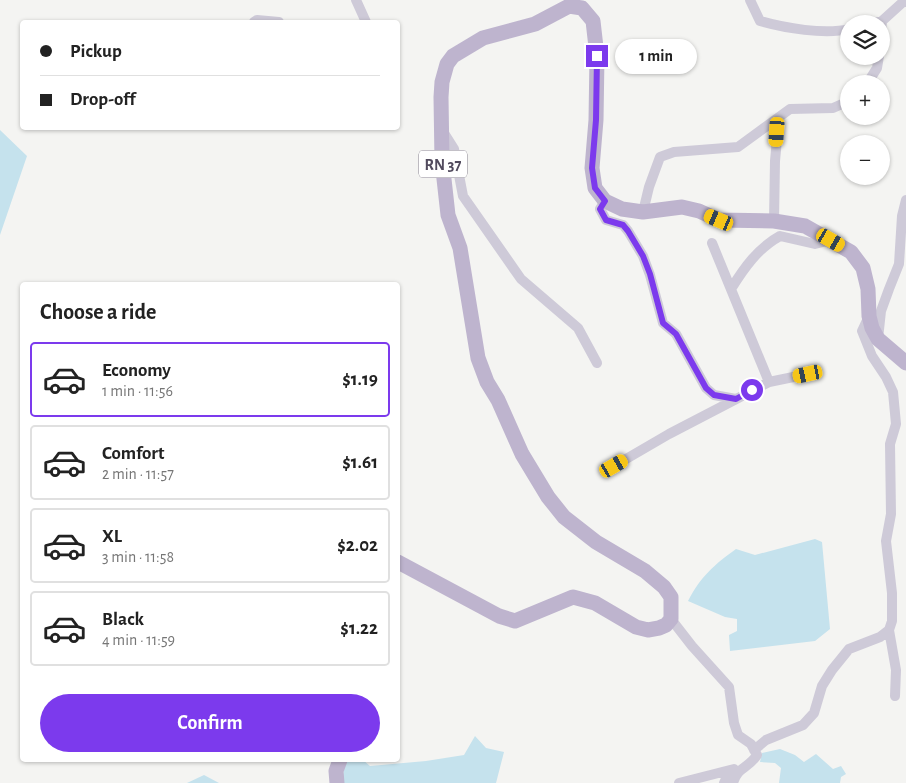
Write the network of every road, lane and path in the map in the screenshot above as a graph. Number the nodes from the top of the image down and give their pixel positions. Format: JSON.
{"nodes":[{"id":1,"x":356,"y":0,"type":"edge"},
{"id":2,"x":750,"y":0,"type":"edge"},
{"id":3,"x":906,"y":2,"type":"edge"},
{"id":4,"x":888,"y":15,"type":"edge"},
{"id":5,"x":365,"y":20,"type":"edge"},
{"id":6,"x":840,"y":31,"type":"edge"},
{"id":7,"x":840,"y":105,"type":"edge"},
{"id":8,"x":778,"y":117,"type":"junction"},
{"id":9,"x":442,"y":130,"type":"junction"},
{"id":10,"x":906,"y":200,"type":"edge"},
{"id":11,"x":605,"y":201,"type":"junction"},
{"id":12,"x":643,"y":212,"type":"junction"},
{"id":13,"x":774,"y":221,"type":"junction"},
{"id":14,"x":831,"y":240,"type":"junction"},
{"id":15,"x":712,"y":243,"type":"dead end"},
{"id":16,"x":731,"y":289,"type":"junction"},
{"id":17,"x":869,"y":316,"type":"junction"},
{"id":18,"x":878,"y":339,"type":"junction"},
{"id":19,"x":597,"y":363,"type":"dead end"},
{"id":20,"x":906,"y":364,"type":"edge"},
{"id":21,"x":808,"y":374,"type":"dead end"},
{"id":22,"x":769,"y":382,"type":"junction"},
{"id":23,"x":736,"y":399,"type":"junction"},
{"id":24,"x":614,"y":466,"type":"dead end"},
{"id":25,"x":400,"y":563,"type":"edge"},
{"id":26,"x":671,"y":619,"type":"junction"},
{"id":27,"x":888,"y":630,"type":"junction"},
{"id":28,"x":895,"y":696,"type":"dead end"},
{"id":29,"x":754,"y":750,"type":"junction"},
{"id":30,"x":339,"y":762,"type":"edge"},
{"id":31,"x":745,"y":767,"type":"junction"},
{"id":32,"x":730,"y":770,"type":"junction"},
{"id":33,"x":337,"y":783,"type":"edge"},
{"id":34,"x":679,"y":783,"type":"edge"},
{"id":35,"x":724,"y":783,"type":"edge"},
{"id":36,"x":733,"y":783,"type":"edge"}],
"edges":[{"from":1,"to":5,"type":"street"},
{"from":2,"to":6,"type":"street"},
{"from":3,"to":4,"type":"street"},
{"from":7,"to":8,"type":"street"},
{"from":8,"to":12,"type":"street"},
{"from":8,"to":13,"type":"street"},
{"from":9,"to":11,"type":"main road","number":"RN 37"},
{"from":9,"to":19,"type":"street"},
{"from":9,"to":26,"type":"main road","number":"RN 37"},
{"from":10,"to":18,"type":"street"},
{"from":11,"to":12,"type":"main road"},
{"from":11,"to":23,"type":"street"},
{"from":12,"to":13,"type":"main road"},
{"from":13,"to":14,"type":"main road"},
{"from":14,"to":16,"type":"street"},
{"from":14,"to":17,"type":"main road"},
{"from":15,"to":16,"type":"street"},
{"from":16,"to":22,"type":"street"},
{"from":17,"to":18,"type":"main road"},
{"from":17,"to":27,"type":"street"},
{"from":18,"to":20,"type":"main road"},
{"from":21,"to":22,"type":"street"},
{"from":22,"to":23,"type":"street"},
{"from":23,"to":24,"type":"street"},
{"from":25,"to":26,"type":"main road"},
{"from":26,"to":29,"type":"street"},
{"from":27,"to":28,"type":"street"},
{"from":27,"to":29,"type":"street"},
{"from":29,"to":31,"type":"street"},
{"from":30,"to":33,"type":"main road"},
{"from":31,"to":32,"type":"street"},
{"from":31,"to":36,"type":"street"},
{"from":32,"to":34,"type":"street"},
{"from":32,"to":35,"type":"street"}]}
